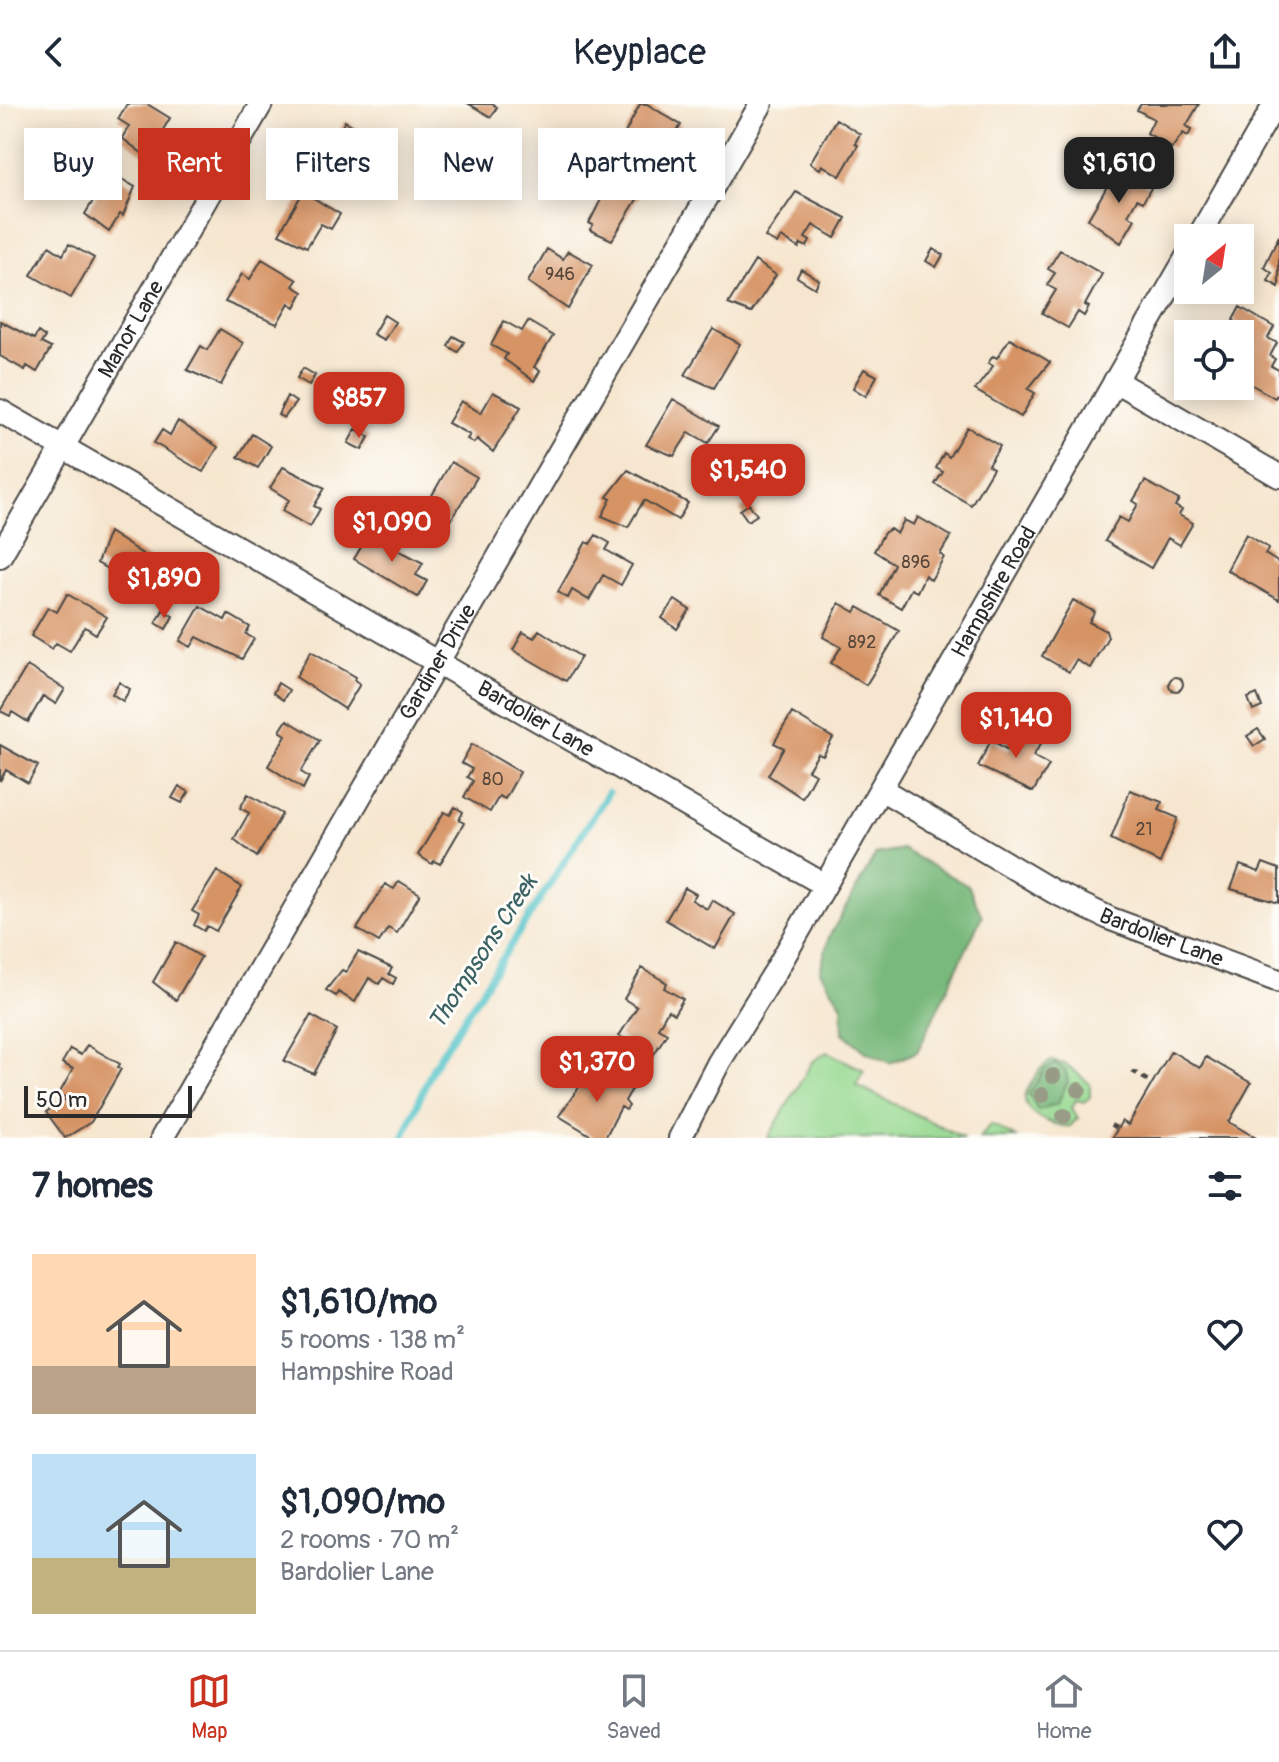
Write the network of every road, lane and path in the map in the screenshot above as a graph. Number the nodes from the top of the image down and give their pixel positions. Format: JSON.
{"nodes":[{"id":1,"x":261,"y":104,"type":"edge"},
{"id":2,"x":761,"y":104,"type":"edge"},
{"id":3,"x":1275,"y":104,"type":"edge"},
{"id":4,"x":1206,"y":224,"type":"edge"},
{"id":5,"x":1174,"y":279,"type":"edge"},
{"id":6,"x":1115,"y":381,"type":"junction"},
{"id":7,"x":0,"y":411,"type":"edge"},
{"id":8,"x":62,"y":447,"type":"junction"},
{"id":9,"x":1279,"y":476,"type":"edge"},
{"id":10,"x":0,"y":556,"type":"edge"},
{"id":11,"x":439,"y":664,"type":"junction"},
{"id":12,"x":881,"y":789,"type":"junction"},
{"id":13,"x":823,"y":884,"type":"junction"},
{"id":14,"x":1279,"y":981,"type":"edge"},
{"id":15,"x":1132,"y":1071,"type":"dead end"},
{"id":16,"x":1152,"y":1083,"type":"dead end"},
{"id":17,"x":1111,"y":1125,"type":"dead end"},
{"id":18,"x":1118,"y":1129,"type":"dead end"},
{"id":19,"x":162,"y":1138,"type":"edge"},
{"id":20,"x":680,"y":1138,"type":"edge"}],
"edges":[{"from":1,"to":8,"type":"street","name":"Manor Lane"},
{"from":2,"to":11,"type":"street","name":"Gardiner Drive"},
{"from":3,"to":4,"type":"street"},
{"from":5,"to":6,"type":"street","name":"Hampshire Road"},
{"from":6,"to":9,"type":"street"},
{"from":6,"to":12,"type":"street","name":"Hampshire Road"},
{"from":7,"to":8,"type":"street","name":"Bardolier Lane"},
{"from":8,"to":10,"type":"street","name":"Manor Lane"},
{"from":8,"to":11,"type":"street","name":"Bardolier Lane"},
{"from":11,"to":13,"type":"street","name":"Bardolier Lane"},
{"from":11,"to":19,"type":"street","name":"Gardiner Drive"},
{"from":12,"to":13,"type":"street","name":"Hampshire Road"},
{"from":12,"to":14,"type":"street","name":"Bardolier Lane"},
{"from":13,"to":20,"type":"street","name":"Hampshire Road"},
{"from":15,"to":16,"type":"path"},
{"from":17,"to":18,"type":"path"}]}
